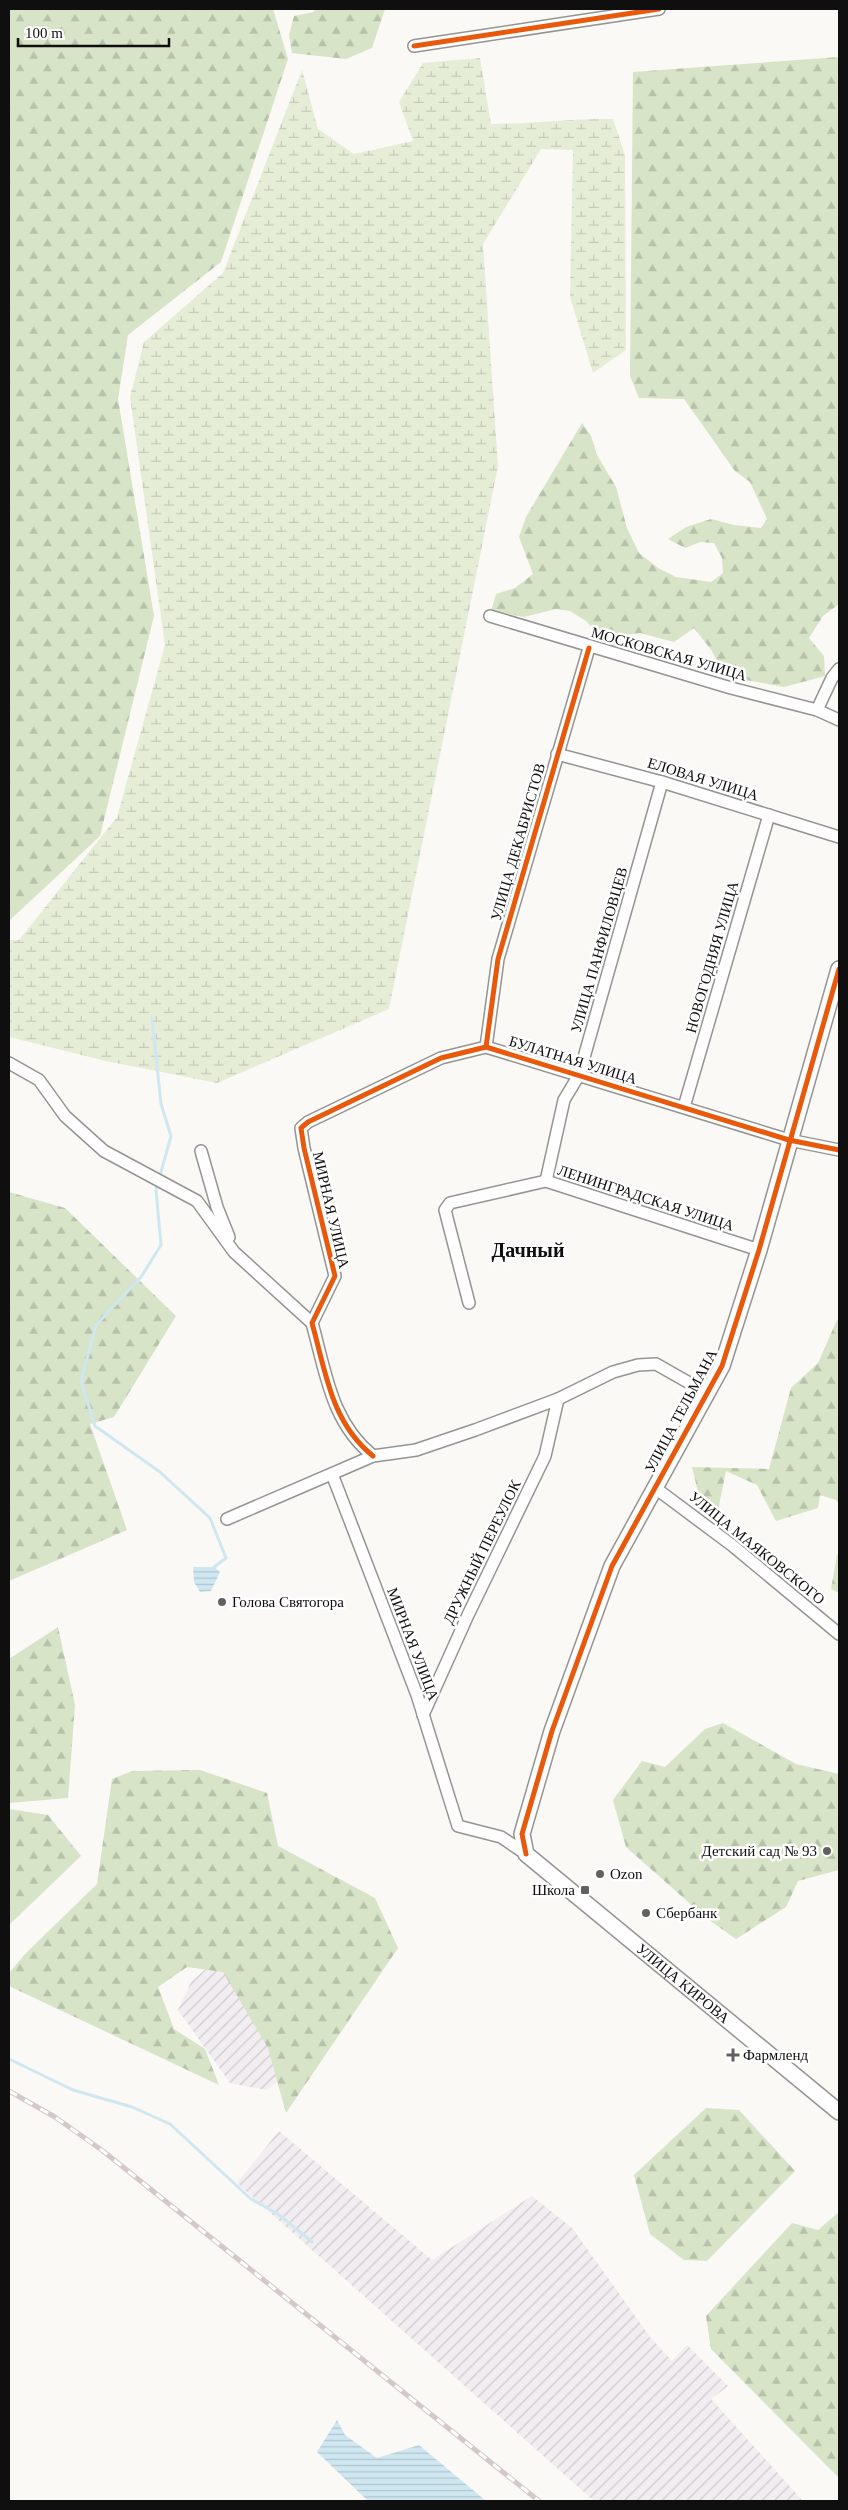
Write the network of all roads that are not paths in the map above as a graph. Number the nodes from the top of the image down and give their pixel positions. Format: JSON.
{"nodes":[{"id":1,"x":660,"y":9,"type":"edge"},
{"id":2,"x":414,"y":46,"type":"dead end"},
{"id":3,"x":490,"y":616,"type":"dead end"},
{"id":4,"x":589,"y":648,"type":"junction"},
{"id":5,"x":839,"y":669,"type":"edge"},
{"id":6,"x":817,"y":710,"type":"junction"},
{"id":7,"x":839,"y":720,"type":"edge"},
{"id":8,"x":557,"y":754,"type":"junction"},
{"id":9,"x":662,"y":782,"type":"junction"},
{"id":10,"x":769,"y":815,"type":"junction"},
{"id":11,"x":839,"y":837,"type":"edge"},
{"id":12,"x":839,"y":969,"type":"edge"},
{"id":13,"x":486,"y":1047,"type":"junction"},
{"id":14,"x":9,"y":1063,"type":"edge"},
{"id":15,"x":579,"y":1076,"type":"junction"},
{"id":16,"x":684,"y":1107,"type":"junction"},
{"id":17,"x":301,"y":1128,"type":"joint"},
{"id":18,"x":789,"y":1140,"type":"junction"},
{"id":19,"x":839,"y":1150,"type":"edge"},
{"id":20,"x":201,"y":1151,"type":"dead end"},
{"id":21,"x":546,"y":1181,"type":"junction"},
{"id":22,"x":759,"y":1250,"type":"junction"},
{"id":23,"x":234,"y":1252,"type":"junction"},
{"id":24,"x":469,"y":1303,"type":"dead end"},
{"id":25,"x":312,"y":1323,"type":"junction"},
{"id":26,"x":707,"y":1393,"type":"junction"},
{"id":27,"x":558,"y":1399,"type":"junction"},
{"id":28,"x":373,"y":1456,"type":"junction"},
{"id":29,"x":332,"y":1474,"type":"junction"},
{"id":30,"x":654,"y":1487,"type":"junction"},
{"id":31,"x":227,"y":1519,"type":"dead end"},
{"id":32,"x":839,"y":1634,"type":"edge"},
{"id":33,"x":423,"y":1714,"type":"junction"},
{"id":34,"x":526,"y":1854,"type":"junction"},
{"id":35,"x":839,"y":2112,"type":"edge"}],
"edges":[{"from":1,"to":2,"type":"street"},
{"from":3,"to":4,"type":"street","name":"МОСКОВСКАЯ УЛИЦА"},
{"from":4,"to":6,"type":"street","name":"МОСКОВСКАЯ УЛИЦА"},
{"from":4,"to":8,"type":"street","name":"УЛИЦА ДЕКАБРИСТОВ"},
{"from":5,"to":6,"type":"street"},
{"from":6,"to":7,"type":"street","name":"МОСКОВСКАЯ УЛИЦА"},
{"from":8,"to":9,"type":"street","name":"ЕЛОВАЯ УЛИЦА"},
{"from":8,"to":13,"type":"street","name":"УЛИЦА ДЕКАБРИСТОВ"},
{"from":9,"to":10,"type":"street","name":"ЕЛОВАЯ УЛИЦА"},
{"from":9,"to":15,"type":"street","name":"УЛИЦА ПАНФИЛОВЦЕВ"},
{"from":10,"to":11,"type":"street","name":"ЕЛОВАЯ УЛИЦА"},
{"from":10,"to":16,"type":"street","name":"НОВОГОДНЯЯ УЛИЦА"},
{"from":12,"to":18,"type":"street","name":"УЛИЦА ТЕЛЬМАНА"},
{"from":13,"to":15,"type":"street","name":"БУЛАТНАЯ УЛИЦА"},
{"from":13,"to":17,"type":"street","name":"БУЛАТНАЯ УЛИЦА"},
{"from":14,"to":23,"type":"street"},
{"from":15,"to":16,"type":"street","name":"БУЛАТНАЯ УЛИЦА"},
{"from":15,"to":21,"type":"street","name":"УЛИЦА ПАНФИЛОВЦЕВ"},
{"from":16,"to":18,"type":"street","name":"БУЛАТНАЯ УЛИЦА"},
{"from":17,"to":25,"type":"street","name":"МИРНАЯ УЛИЦА"},
{"from":18,"to":19,"type":"street","name":"БУЛАТНАЯ УЛИЦА"},
{"from":18,"to":22,"type":"street","name":"УЛИЦА ТЕЛЬМАНА"},
{"from":20,"to":23,"type":"street"},
{"from":21,"to":22,"type":"street","name":"ЛЕНИНГРАДСКАЯ УЛИЦА"},
{"from":21,"to":24,"type":"street","name":"ЛЕНИНГРАДСКАЯ УЛИЦА"},
{"from":22,"to":26,"type":"street","name":"УЛИЦА ТЕЛЬМАНА"},
{"from":23,"to":25,"type":"street"},
{"from":25,"to":28,"type":"street"},
{"from":26,"to":27,"type":"street"},
{"from":26,"to":30,"type":"street","name":"УЛИЦА ТЕЛЬМАНА"},
{"from":27,"to":28,"type":"street"},
{"from":27,"to":33,"type":"street","name":"ДРУЖНЫЙ ПЕРЕУЛОК"},
{"from":28,"to":29,"type":"street"},
{"from":29,"to":31,"type":"street"},
{"from":29,"to":33,"type":"street","name":"МИРНАЯ УЛИЦА"},
{"from":30,"to":32,"type":"street","name":"УЛИЦА МАЯКОВСКОГО"},
{"from":30,"to":34,"type":"street","name":"УЛИЦА ТЕЛЬМАНА"},
{"from":33,"to":34,"type":"street","name":"МИРНАЯ УЛИЦА"},
{"from":34,"to":35,"type":"street","name":"УЛИЦА КИРОВА"}]}
